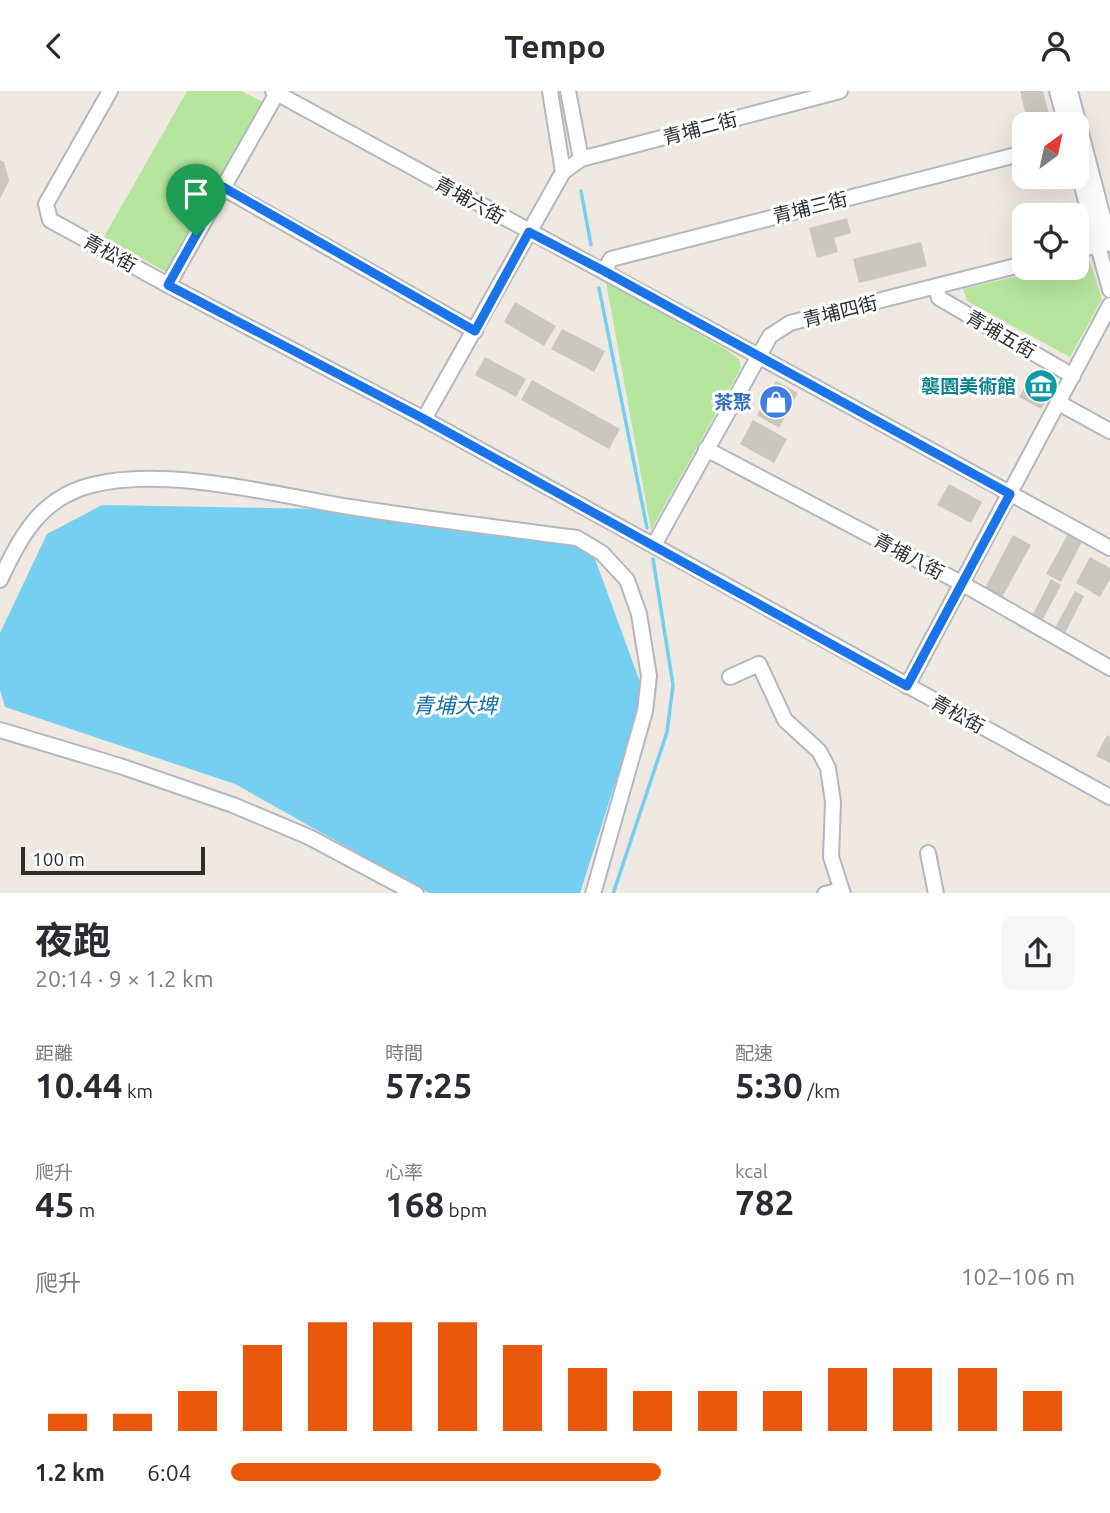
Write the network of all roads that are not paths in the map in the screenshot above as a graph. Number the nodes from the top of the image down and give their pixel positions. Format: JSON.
{"nodes":[{"id":1,"x":110,"y":91,"type":"edge"},
{"id":2,"x":550,"y":91,"type":"edge"},
{"id":3,"x":568,"y":91,"type":"edge"},
{"id":4,"x":840,"y":91,"type":"edge"},
{"id":5,"x":1057,"y":91,"type":"edge"},
{"id":6,"x":1070,"y":91,"type":"edge"},
{"id":7,"x":275,"y":92,"type":"edge"},
{"id":8,"x":1063,"y":112,"type":"edge"},
{"id":9,"x":1074,"y":112,"type":"edge"},
{"id":10,"x":1012,"y":156,"type":"edge"},
{"id":11,"x":581,"y":159,"type":"junction"},
{"id":12,"x":563,"y":172,"type":"junction"},
{"id":13,"x":1089,"y":176,"type":"edge"},
{"id":14,"x":223,"y":187,"type":"junction"},
{"id":15,"x":1086,"y":189,"type":"edge"},
{"id":16,"x":529,"y":232,"type":"junction"},
{"id":17,"x":1107,"y":243,"type":"edge"},
{"id":18,"x":1089,"y":247,"type":"edge"},
{"id":19,"x":1012,"y":267,"type":"edge"},
{"id":20,"x":604,"y":271,"type":"junction"},
{"id":21,"x":168,"y":285,"type":"junction"},
{"id":22,"x":936,"y":287,"type":"junction"},
{"id":23,"x":1110,"y":290,"type":"edge"},
{"id":24,"x":1110,"y":305,"type":"edge"},
{"id":25,"x":475,"y":331,"type":"junction"},
{"id":26,"x":758,"y":355,"type":"junction"},
{"id":27,"x":1073,"y":376,"type":"junction"},
{"id":28,"x":1059,"y":403,"type":"junction"},
{"id":29,"x":424,"y":419,"type":"junction"},
{"id":30,"x":1110,"y":431,"type":"edge"},
{"id":31,"x":706,"y":449,"type":"junction"},
{"id":32,"x":1010,"y":494,"type":"junction"},
{"id":33,"x":654,"y":545,"type":"junction"},
{"id":34,"x":1110,"y":548,"type":"edge"},
{"id":35,"x":0,"y":580,"type":"edge"},
{"id":36,"x":963,"y":584,"type":"junction"},
{"id":37,"x":1110,"y":668,"type":"edge"},
{"id":38,"x":730,"y":677,"type":"dead end"},
{"id":39,"x":907,"y":686,"type":"junction"},
{"id":40,"x":0,"y":730,"type":"edge"},
{"id":41,"x":1110,"y":797,"type":"edge"},
{"id":42,"x":928,"y":853,"type":"dead end"},
{"id":43,"x":842,"y":892,"type":"edge"},
{"id":44,"x":414,"y":893,"type":"edge"},
{"id":45,"x":593,"y":893,"type":"edge"},
{"id":46,"x":936,"y":893,"type":"edge"}],
"edges":[{"from":1,"to":21,"type":"street","name":"青松街"},
{"from":2,"to":12,"type":"street"},
{"from":3,"to":11,"type":"street"},
{"from":4,"to":11,"type":"street","name":"青埔二街"},
{"from":5,"to":8,"type":"street"},
{"from":6,"to":9,"type":"street"},
{"from":7,"to":14,"type":"street"},
{"from":7,"to":16,"type":"street","name":"青埔六街"},
{"from":10,"to":20,"type":"street","name":"青埔三街"},
{"from":11,"to":12,"type":"street","name":"青埔二街"},
{"from":12,"to":16,"type":"street"},
{"from":13,"to":17,"type":"street"},
{"from":14,"to":21,"type":"street"},
{"from":14,"to":25,"type":"street"},
{"from":15,"to":17,"type":"street"},
{"from":16,"to":20,"type":"street","name":"青埔六街"},
{"from":16,"to":25,"type":"street"},
{"from":17,"to":18,"type":"street"},
{"from":17,"to":23,"type":"street"},
{"from":19,"to":22,"type":"street","name":"青埔四街"},
{"from":20,"to":26,"type":"street","name":"青埔六街"},
{"from":21,"to":29,"type":"street","name":"青松街"},
{"from":22,"to":26,"type":"street","name":"青埔四街"},
{"from":22,"to":27,"type":"street","name":"青埔五街"},
{"from":24,"to":27,"type":"street"},
{"from":25,"to":29,"type":"street"},
{"from":26,"to":31,"type":"street","name":"青埔四街"},
{"from":26,"to":32,"type":"street","name":"青埔六街"},
{"from":27,"to":28,"type":"street"},
{"from":28,"to":30,"type":"street"},
{"from":28,"to":32,"type":"street"},
{"from":29,"to":33,"type":"street","name":"青松街"},
{"from":31,"to":33,"type":"street","name":"青埔四街"},
{"from":31,"to":36,"type":"street","name":"青埔八街"},
{"from":32,"to":34,"type":"street","name":"青埔六街"},
{"from":32,"to":36,"type":"street"},
{"from":33,"to":39,"type":"street","name":"青松街"},
{"from":35,"to":45,"type":"street"},
{"from":36,"to":37,"type":"street","name":"青埔八街"},
{"from":36,"to":39,"type":"street"},
{"from":38,"to":43,"type":"street"},
{"from":39,"to":41,"type":"street","name":"青松街"},
{"from":40,"to":44,"type":"street"},
{"from":42,"to":46,"type":"street"}]}
